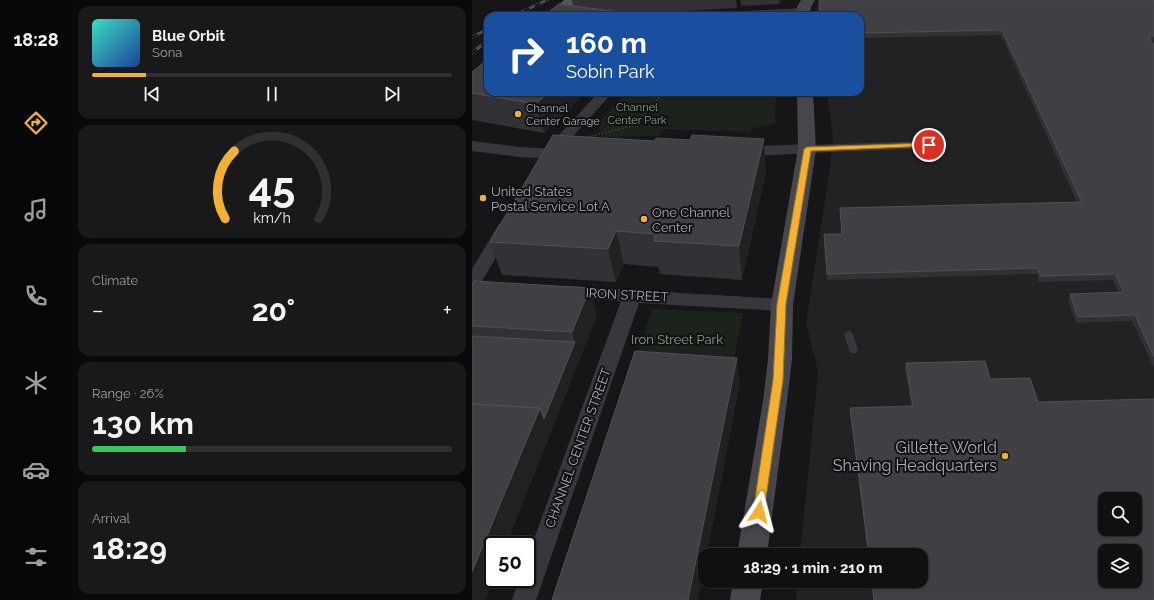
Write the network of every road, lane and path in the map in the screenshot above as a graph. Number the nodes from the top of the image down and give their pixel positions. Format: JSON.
{"nodes":[{"id":1,"x":572,"y":0,"type":"edge"},
{"id":2,"x":804,"y":9,"type":"edge"},
{"id":3,"x":558,"y":12,"type":"edge"},
{"id":4,"x":764,"y":12,"type":"edge"},
{"id":5,"x":602,"y":96,"type":"edge"},
{"id":6,"x":660,"y":96,"type":"edge"},
{"id":7,"x":805,"y":96,"type":"edge"},
{"id":8,"x":583,"y":138,"type":"edge"},
{"id":9,"x":929,"y":145,"type":"dead end"},
{"id":10,"x":472,"y":146,"type":"edge"},
{"id":11,"x":807,"y":149,"type":"junction"},
{"id":12,"x":722,"y":153,"type":"edge"},
{"id":13,"x":549,"y":154,"type":"junction"},
{"id":14,"x":590,"y":155,"type":"edge"},
{"id":15,"x":539,"y":169,"type":"edge"},
{"id":16,"x":511,"y":216,"type":"edge"},
{"id":17,"x":477,"y":286,"type":"edge"},
{"id":18,"x":554,"y":291,"type":"edge"},
{"id":19,"x":632,"y":296,"type":"junction"},
{"id":20,"x":782,"y":304,"type":"junction"},
{"id":21,"x":849,"y":334,"type":"dead end"},
{"id":22,"x":853,"y":350,"type":"dead end"},
{"id":23,"x":753,"y":548,"type":"edge"},
{"id":24,"x":747,"y":588,"type":"edge"},
{"id":25,"x":524,"y":600,"type":"edge"},
{"id":26,"x":745,"y":600,"type":"edge"}],
"edges":[{"from":1,"to":3,"type":"main road"},
{"from":2,"to":4,"type":"street"},
{"from":5,"to":13,"type":"street"},
{"from":6,"to":8,"type":"path"},
{"from":7,"to":11,"type":"main road"},
{"from":9,"to":11,"type":"street"},
{"from":10,"to":13,"type":"street"},
{"from":11,"to":12,"type":"street"},
{"from":11,"to":20,"type":"main road"},
{"from":13,"to":14,"type":"street"},
{"from":13,"to":15,"type":"street"},
{"from":16,"to":17,"type":"street"},
{"from":18,"to":19,"type":"street","name":"IRON STREET"},
{"from":19,"to":20,"type":"street","name":"IRON STREET"},
{"from":19,"to":25,"type":"street","name":"CHANNEL CENTER STREET"},
{"from":20,"to":23,"type":"main road"},
{"from":21,"to":22,"type":"lane"},
{"from":24,"to":26,"type":"main road"}]}
